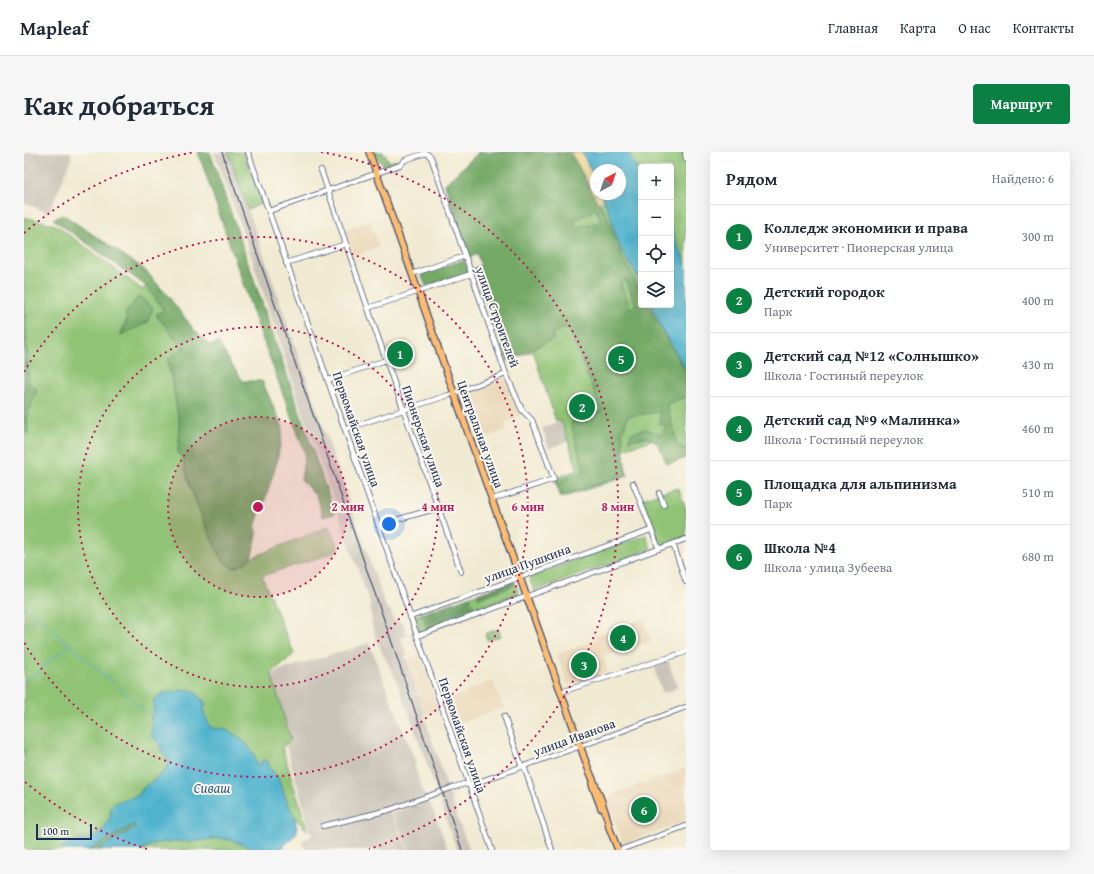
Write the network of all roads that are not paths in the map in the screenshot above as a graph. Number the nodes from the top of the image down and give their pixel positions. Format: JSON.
{"nodes":[{"id":1,"x":248,"y":152,"type":"edge"},
{"id":2,"x":369,"y":152,"type":"edge"},
{"id":3,"x":685,"y":152,"type":"edge"},
{"id":4,"x":686,"y":159,"type":"edge"},
{"id":5,"x":321,"y":170,"type":"dead end"},
{"id":6,"x":376,"y":173,"type":"junction"},
{"id":7,"x":328,"y":190,"type":"junction"},
{"id":8,"x":269,"y":211,"type":"junction"},
{"id":9,"x":346,"y":244,"type":"junction"},
{"id":10,"x":465,"y":256,"type":"junction"},
{"id":11,"x":286,"y":263,"type":"junction"},
{"id":12,"x":412,"y":274,"type":"junction"},
{"id":13,"x":471,"y":274,"type":"junction"},
{"id":14,"x":418,"y":292,"type":"junction"},
{"id":15,"x":368,"y":308,"type":"junction"},
{"id":16,"x":386,"y":360,"type":"junction"},
{"id":17,"x":506,"y":374,"type":"junction"},
{"id":18,"x":328,"y":380,"type":"junction"},
{"id":19,"x":454,"y":393,"type":"junction"},
{"id":20,"x":404,"y":409,"type":"junction"},
{"id":21,"x":345,"y":429,"type":"junction"},
{"id":22,"x":633,"y":483,"type":"dead end"},
{"id":23,"x":659,"y":493,"type":"dead end"},
{"id":24,"x":493,"y":499,"type":"junction"},
{"id":25,"x":664,"y":506,"type":"dead end"},
{"id":26,"x":438,"y":508,"type":"junction"},
{"id":27,"x":378,"y":525,"type":"junction"},
{"id":28,"x":651,"y":530,"type":"junction"},
{"id":29,"x":686,"y":539,"type":"edge"},
{"id":30,"x":673,"y":544,"type":"junction"},
{"id":31,"x":656,"y":550,"type":"junction"},
{"id":32,"x":461,"y":572,"type":"dead end"},
{"id":33,"x":521,"y":578,"type":"junction"},
{"id":34,"x":686,"y":582,"type":"edge"},
{"id":35,"x":527,"y":596,"type":"junction"},
{"id":36,"x":410,"y":617,"type":"junction"},
{"id":37,"x":417,"y":636,"type":"junction"},
{"id":38,"x":686,"y":652,"type":"edge"},
{"id":39,"x":561,"y":692,"type":"junction"},
{"id":40,"x":686,"y":707,"type":"edge"},
{"id":41,"x":504,"y":716,"type":"dead end"},
{"id":42,"x":580,"y":746,"type":"junction"},
{"id":43,"x":523,"y":766,"type":"junction"},
{"id":44,"x":469,"y":785,"type":"junction"},
{"id":45,"x":323,"y":826,"type":"dead end"},
{"id":46,"x":686,"y":826,"type":"edge"},
{"id":47,"x":492,"y":850,"type":"edge"},
{"id":48,"x":552,"y":850,"type":"edge"},
{"id":49,"x":619,"y":850,"type":"edge"}],
"edges":[{"from":1,"to":8,"type":"street","name":"Первомайская улица"},
{"from":2,"to":6,"type":"main road","name":"Центральная улица"},
{"from":3,"to":4,"type":"street"},
{"from":5,"to":7,"type":"street","name":"Пионерская улица"},
{"from":6,"to":7,"type":"street"},
{"from":6,"to":10,"type":"street","name":"улица Строителей"},
{"from":6,"to":12,"type":"main road","name":"Центральная улица"},
{"from":7,"to":8,"type":"street"},
{"from":7,"to":9,"type":"street","name":"Пионерская улица"},
{"from":8,"to":11,"type":"street","name":"Первомайская улица"},
{"from":9,"to":11,"type":"street"},
{"from":9,"to":15,"type":"street","name":"Пионерская улица"},
{"from":10,"to":12,"type":"street"},
{"from":10,"to":13,"type":"street","name":"улица Строителей"},
{"from":11,"to":18,"type":"street","name":"Первомайская улица"},
{"from":12,"to":14,"type":"main road","name":"Центральная улица"},
{"from":13,"to":14,"type":"street"},
{"from":13,"to":17,"type":"street","name":"улица Строителей"},
{"from":14,"to":15,"type":"street"},
{"from":14,"to":19,"type":"main road","name":"Центральная улица"},
{"from":15,"to":16,"type":"street","name":"Пионерская улица"},
{"from":16,"to":18,"type":"street"},
{"from":16,"to":20,"type":"street","name":"Пионерская улица"},
{"from":17,"to":19,"type":"street"},
{"from":17,"to":24,"type":"street","name":"улица Строителей"},
{"from":18,"to":21,"type":"street","name":"Первомайская улица"},
{"from":19,"to":20,"type":"street"},
{"from":19,"to":24,"type":"main road","name":"Центральная улица"},
{"from":20,"to":21,"type":"street"},
{"from":20,"to":26,"type":"street","name":"Пионерская улица"},
{"from":21,"to":27,"type":"street","name":"Первомайская улица"},
{"from":22,"to":28,"type":"street"},
{"from":23,"to":25,"type":"street"},
{"from":24,"to":33,"type":"main road","name":"Центральная улица"},
{"from":26,"to":27,"type":"street"},
{"from":26,"to":32,"type":"street","name":"Пионерская улица"},
{"from":27,"to":36,"type":"street","name":"Первомайская улица"},
{"from":28,"to":31,"type":"street"},
{"from":28,"to":33,"type":"street","name":"улица Пушкина"},
{"from":29,"to":30,"type":"street"},
{"from":30,"to":31,"type":"street"},
{"from":30,"to":34,"type":"street"},
{"from":31,"to":35,"type":"street"},
{"from":33,"to":35,"type":"main road","name":"Центральная улица"},
{"from":33,"to":36,"type":"street","name":"улица Пушкина"},
{"from":35,"to":37,"type":"street"},
{"from":35,"to":39,"type":"main road","name":"Центральная улица"},
{"from":36,"to":37,"type":"street","name":"Первомайская улица"},
{"from":37,"to":44,"type":"street","name":"Первомайская улица"},
{"from":38,"to":39,"type":"street"},
{"from":39,"to":42,"type":"main road","name":"Центральная улица"},
{"from":40,"to":42,"type":"street","name":"улица Иванова"},
{"from":41,"to":43,"type":"street"},
{"from":42,"to":43,"type":"street","name":"улица Иванова"},
{"from":42,"to":49,"type":"main road","name":"Центральная улица"},
{"from":43,"to":44,"type":"street","name":"улица Иванова"},
{"from":43,"to":48,"type":"street"},
{"from":44,"to":45,"type":"street","name":"улица Иванова"},
{"from":44,"to":47,"type":"street","name":"Первомайская улица"},
{"from":46,"to":49,"type":"street"}]}
